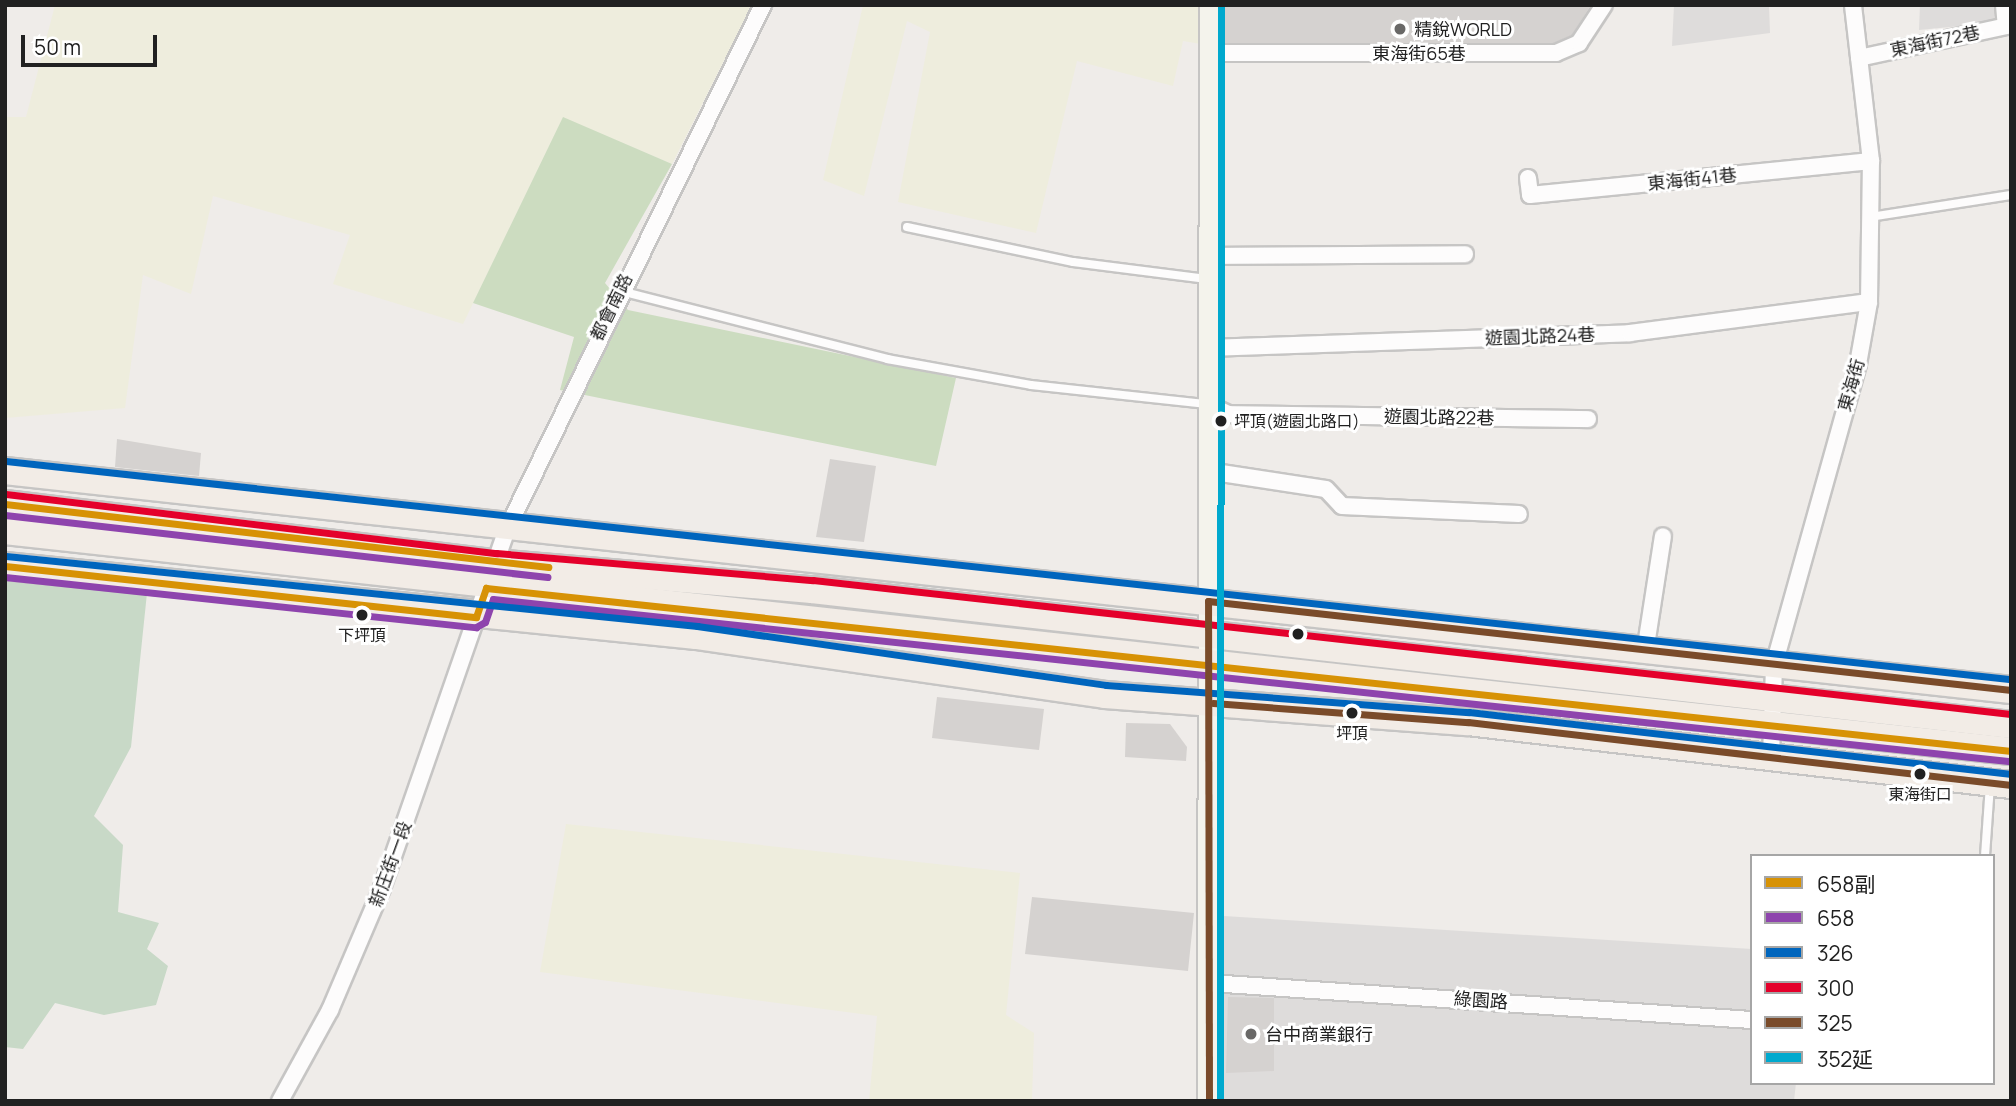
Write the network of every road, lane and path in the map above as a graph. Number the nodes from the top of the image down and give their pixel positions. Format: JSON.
{"nodes":[{"id":1,"x":763,"y":5,"type":"edge"},
{"id":2,"x":1211,"y":5,"type":"edge"},
{"id":3,"x":1604,"y":5,"type":"edge"},
{"id":4,"x":1853,"y":5,"type":"edge"},
{"id":5,"x":2004,"y":5,"type":"edge"},
{"id":6,"x":2008,"y":26,"type":"edge"},
{"id":7,"x":1211,"y":53,"type":"junction"},
{"id":8,"x":1859,"y":58,"type":"junction"},
{"id":9,"x":1871,"y":160,"type":"junction"},
{"id":10,"x":1528,"y":178,"type":"dead end"},
{"id":11,"x":2011,"y":195,"type":"edge"},
{"id":12,"x":1870,"y":217,"type":"junction"},
{"id":13,"x":907,"y":227,"type":"dead end"},
{"id":14,"x":1465,"y":254,"type":"dead end"},
{"id":15,"x":1210,"y":256,"type":"junction"},
{"id":16,"x":1210,"y":279,"type":"junction"},
{"id":17,"x":618,"y":290,"type":"junction"},
{"id":18,"x":1869,"y":302,"type":"junction"},
{"id":19,"x":1209,"y":348,"type":"junction"},
{"id":20,"x":1208,"y":404,"type":"junction"},
{"id":21,"x":1588,"y":419,"type":"dead end"},
{"id":22,"x":5,"y":471,"type":"edge"},
{"id":23,"x":1208,"y":471,"type":"junction"},
{"id":24,"x":5,"y":504,"type":"edge"},
{"id":25,"x":1519,"y":514,"type":"dead end"},
{"id":26,"x":507,"y":529,"type":"junction"},
{"id":27,"x":5,"y":531,"type":"edge"},
{"id":28,"x":1663,"y":536,"type":"dead end"},
{"id":29,"x":5,"y":566,"type":"edge"},
{"id":30,"x":491,"y":575,"type":"junction"},
{"id":31,"x":1208,"y":601,"type":"junction"},
{"id":32,"x":476,"y":617,"type":"junction"},
{"id":33,"x":1207,"y":636,"type":"junction"},
{"id":34,"x":1645,"y":652,"type":"junction"},
{"id":35,"x":1207,"y":664,"type":"junction"},
{"id":36,"x":1774,"y":665,"type":"junction"},
{"id":37,"x":2011,"y":690,"type":"edge"},
{"id":38,"x":1774,"y":701,"type":"junction"},
{"id":39,"x":1213,"y":703,"type":"junction"},
{"id":40,"x":2011,"y":725,"type":"edge"},
{"id":41,"x":1774,"y":729,"type":"junction"},
{"id":42,"x":2011,"y":751,"type":"edge"},
{"id":43,"x":1771,"y":757,"type":"junction"},
{"id":44,"x":2001,"y":784,"type":"edge"},
{"id":45,"x":1985,"y":854,"type":"edge"},
{"id":46,"x":1210,"y":983,"type":"junction"},
{"id":47,"x":1750,"y":1020,"type":"edge"},
{"id":48,"x":281,"y":1101,"type":"edge"},
{"id":49,"x":1209,"y":1101,"type":"edge"}],
"edges":[{"from":1,"to":17,"type":"street","name":"都會南路"},
{"from":2,"to":7,"type":"street"},
{"from":3,"to":7,"type":"street","name":"東海街65巷"},
{"from":4,"to":8,"type":"street","name":"東海街"},
{"from":5,"to":6,"type":"street"},
{"from":6,"to":8,"type":"street","name":"東海街72巷"},
{"from":7,"to":15,"type":"street"},
{"from":8,"to":9,"type":"street","name":"東海街"},
{"from":9,"to":10,"type":"street","name":"東海街41巷"},
{"from":9,"to":12,"type":"street","name":"東海街"},
{"from":11,"to":12,"type":"lane"},
{"from":12,"to":18,"type":"street","name":"東海街"},
{"from":13,"to":16,"type":"lane"},
{"from":14,"to":15,"type":"street"},
{"from":15,"to":16,"type":"street"},
{"from":16,"to":19,"type":"street"},
{"from":17,"to":20,"type":"lane"},
{"from":17,"to":26,"type":"street","name":"都會南路"},
{"from":18,"to":19,"type":"street","name":"遊園北路24巷"},
{"from":18,"to":36,"type":"street","name":"東海街"},
{"from":19,"to":20,"type":"street"},
{"from":20,"to":21,"type":"street","name":"遊園北路22巷"},
{"from":20,"to":23,"type":"street"},
{"from":22,"to":26,"type":"main road"},
{"from":23,"to":25,"type":"street"},
{"from":23,"to":31,"type":"street"},
{"from":24,"to":30,"type":"main road"},
{"from":26,"to":30,"type":"street","name":"都會南路"},
{"from":26,"to":31,"type":"main road"},
{"from":27,"to":30,"type":"main road"},
{"from":28,"to":34,"type":"street"},
{"from":29,"to":32,"type":"main road"},
{"from":30,"to":32,"type":"street","name":"都會南路"},
{"from":30,"to":33,"type":"main road"},
{"from":30,"to":35,"type":"main road"},
{"from":31,"to":33,"type":"street"},
{"from":31,"to":34,"type":"main road"},
{"from":32,"to":39,"type":"main road"},
{"from":32,"to":48,"type":"street","name":"新庄街一段"},
{"from":33,"to":35,"type":"street"},
{"from":33,"to":38,"type":"main road"},
{"from":34,"to":36,"type":"main road"},
{"from":35,"to":39,"type":"street"},
{"from":35,"to":41,"type":"main road"},
{"from":36,"to":37,"type":"main road"},
{"from":36,"to":38,"type":"street","name":"東海街"},
{"from":38,"to":40,"type":"main road"},
{"from":38,"to":41,"type":"street","name":"東海街"},
{"from":39,"to":43,"type":"main road"},
{"from":39,"to":46,"type":"street"},
{"from":41,"to":42,"type":"main road"},
{"from":41,"to":43,"type":"street","name":"東海街"},
{"from":43,"to":44,"type":"main road"},
{"from":44,"to":45,"type":"lane"},
{"from":46,"to":47,"type":"street","name":"綠園路"},
{"from":46,"to":49,"type":"street"}]}
